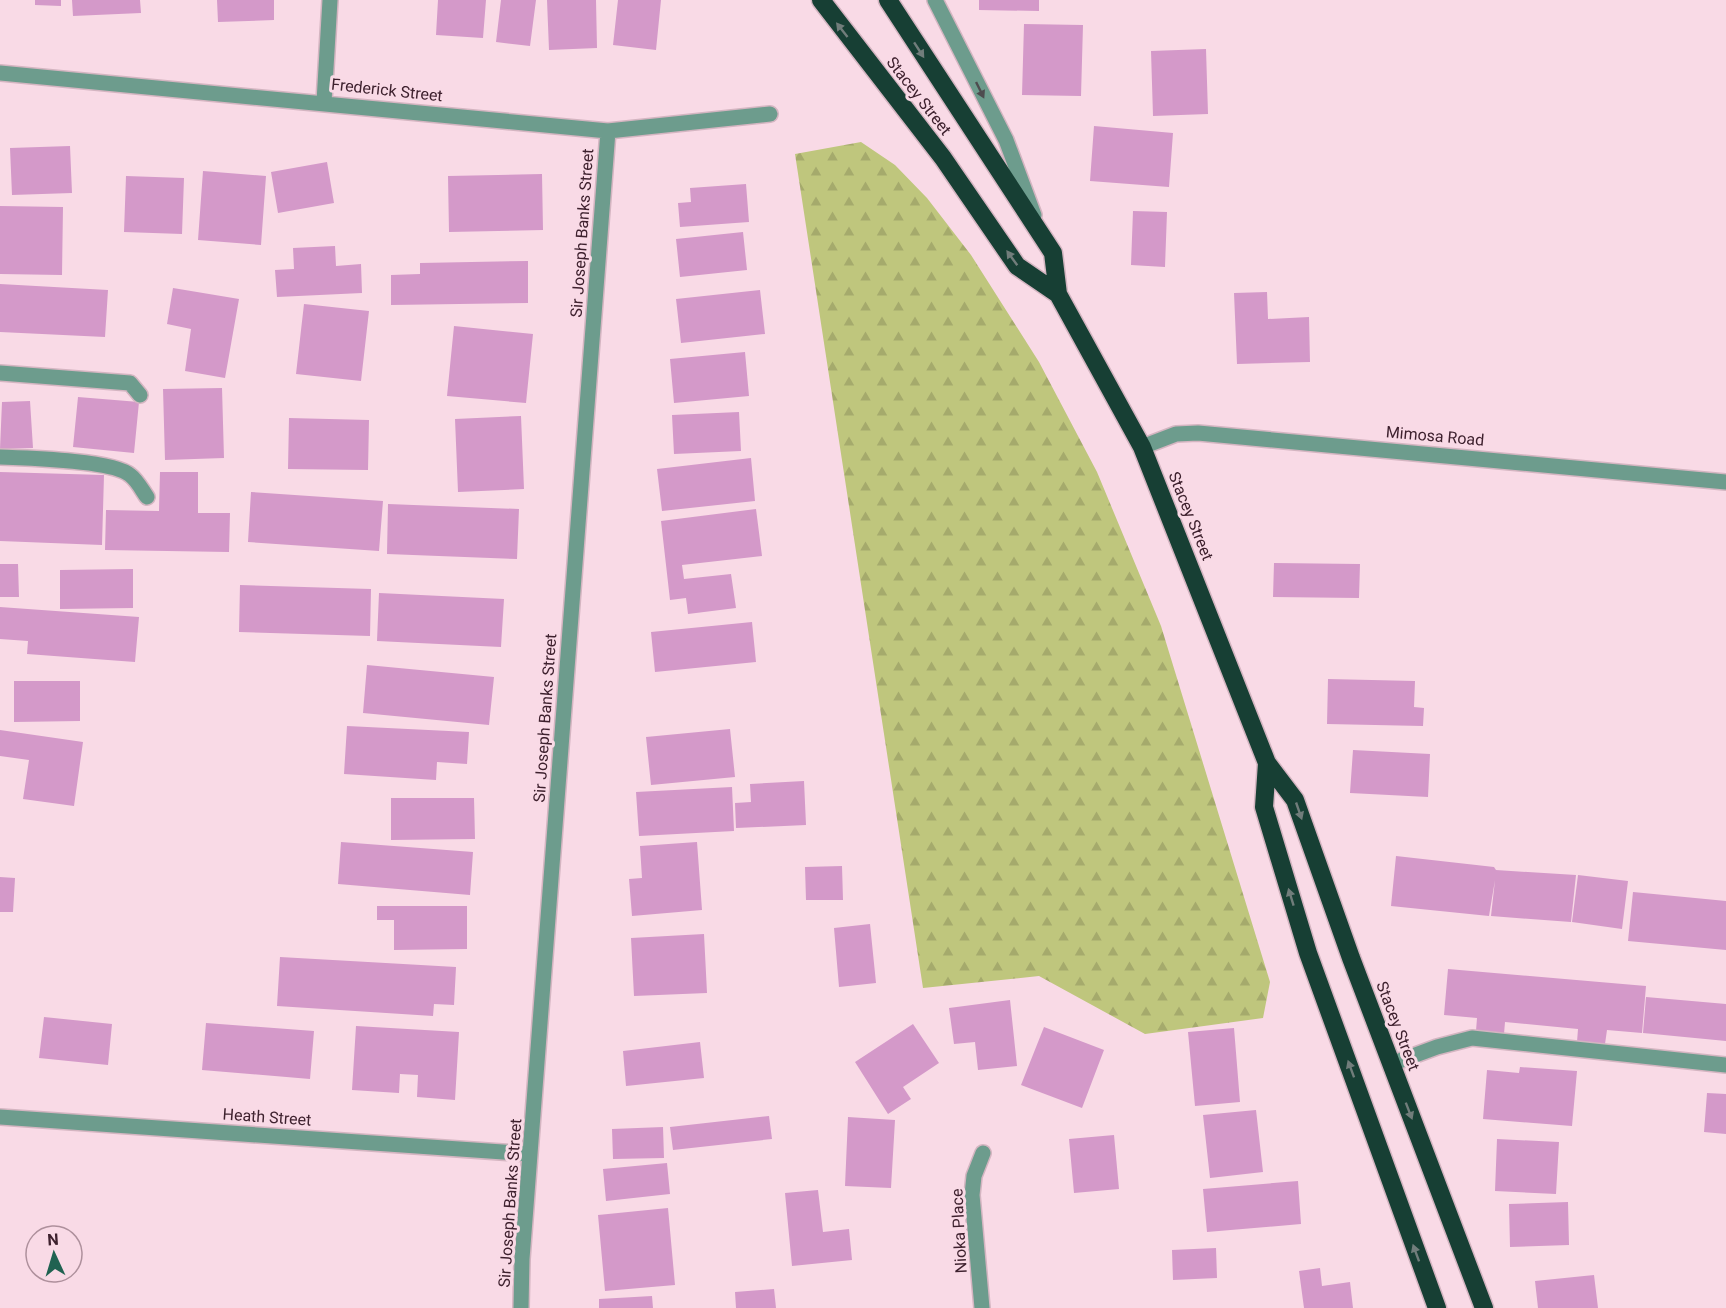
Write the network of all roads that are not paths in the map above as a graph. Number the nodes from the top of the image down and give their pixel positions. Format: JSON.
{"nodes":[{"id":1,"x":330,"y":0,"type":"edge"},
{"id":2,"x":821,"y":0,"type":"edge"},
{"id":3,"x":888,"y":0,"type":"edge"},
{"id":4,"x":935,"y":0,"type":"edge"},
{"id":5,"x":0,"y":72,"type":"edge"},
{"id":6,"x":324,"y":102,"type":"junction"},
{"id":7,"x":770,"y":114,"type":"dead end"},
{"id":8,"x":608,"y":131,"type":"junction"},
{"id":9,"x":1039,"y":228,"type":"junction"},
{"id":10,"x":1058,"y":294,"type":"junction"},
{"id":11,"x":0,"y":372,"type":"edge"},
{"id":12,"x":140,"y":395,"type":"dead end"},
{"id":13,"x":1142,"y":447,"type":"junction"},
{"id":14,"x":0,"y":457,"type":"edge"},
{"id":15,"x":1726,"y":482,"type":"edge"},
{"id":16,"x":147,"y":497,"type":"dead end"},
{"id":17,"x":1267,"y":763,"type":"junction"},
{"id":18,"x":1391,"y":1064,"type":"junction"},
{"id":19,"x":1726,"y":1065,"type":"edge"},
{"id":20,"x":0,"y":1117,"type":"edge"},
{"id":21,"x":983,"y":1153,"type":"dead end"},
{"id":22,"x":530,"y":1154,"type":"junction"},
{"id":23,"x":521,"y":1308,"type":"edge"},
{"id":24,"x":982,"y":1308,"type":"edge"},
{"id":25,"x":1437,"y":1308,"type":"edge"},
{"id":26,"x":1484,"y":1308,"type":"edge"}],
"edges":[{"from":1,"to":6,"type":"street"},
{"from":10,"to":2,"type":"highway","name":"Stacey Street","one_way":true},
{"from":3,"to":9,"type":"highway","name":"Stacey Street","one_way":true},
{"from":4,"to":9,"type":"street","name":"Stacey Street","one_way":true},
{"from":5,"to":6,"type":"street","name":"Frederick Street"},
{"from":6,"to":8,"type":"street","name":"Frederick Street"},
{"from":7,"to":8,"type":"street","name":"Frederick Street"},
{"from":8,"to":22,"type":"street","name":"Sir Joseph Banks Street"},
{"from":9,"to":10,"type":"highway","name":"Stacey Street"},
{"from":10,"to":13,"type":"highway","name":"Stacey Street"},
{"from":11,"to":12,"type":"street"},
{"from":13,"to":15,"type":"street","name":"Mimosa Road"},
{"from":13,"to":17,"type":"highway","name":"Stacey Street"},
{"from":14,"to":16,"type":"street"},
{"from":17,"to":18,"type":"highway","name":"Stacey Street","one_way":true},
{"from":25,"to":17,"type":"highway","name":"Stacey Street","one_way":true},
{"from":18,"to":19,"type":"street"},
{"from":18,"to":26,"type":"highway","name":"Stacey Street","one_way":true},
{"from":20,"to":22,"type":"street","name":"Heath Street"},
{"from":21,"to":24,"type":"street","name":"Nioka Place"},
{"from":22,"to":23,"type":"street","name":"Sir Joseph Banks Street"}]}
